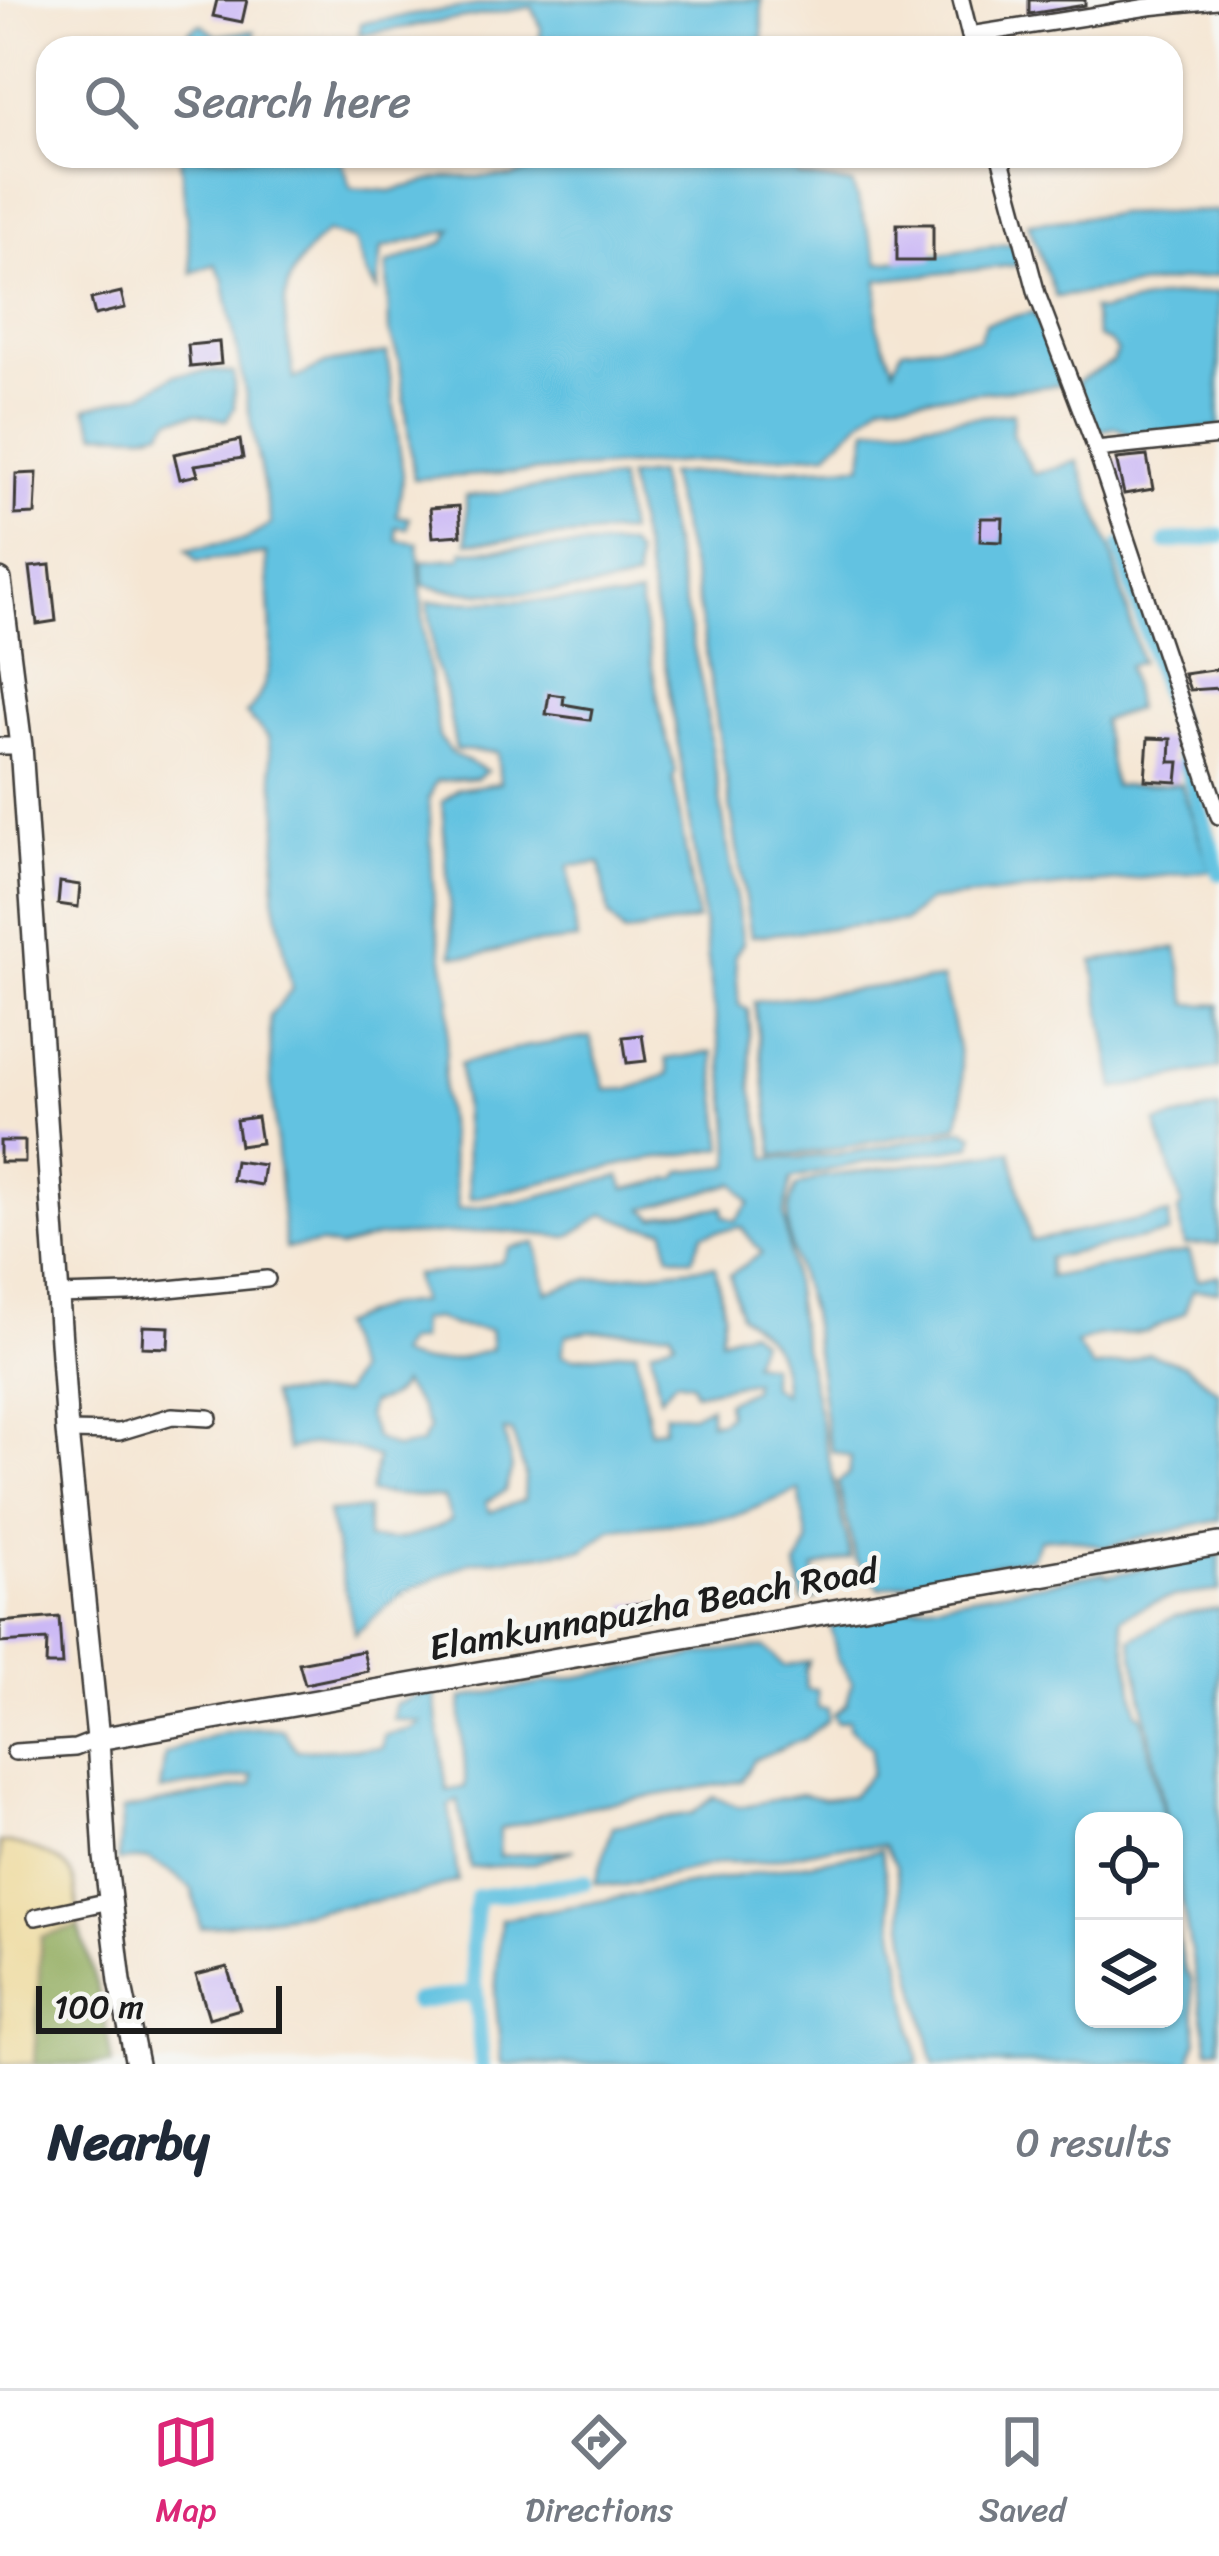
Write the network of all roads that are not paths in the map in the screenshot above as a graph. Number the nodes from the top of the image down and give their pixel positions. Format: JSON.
{"nodes":[{"id":1,"x":961,"y":0,"type":"edge"},
{"id":2,"x":1217,"y":0,"type":"edge"},
{"id":3,"x":970,"y":36,"type":"edge"},
{"id":4,"x":1001,"y":36,"type":"edge"},
{"id":5,"x":1003,"y":168,"type":"edge"},
{"id":6,"x":1219,"y":436,"type":"edge"},
{"id":7,"x":1096,"y":449,"type":"junction"},
{"id":8,"x":0,"y":580,"type":"edge"},
{"id":9,"x":10,"y":746,"type":"edge"},
{"id":10,"x":1219,"y":816,"type":"edge"},
{"id":11,"x":267,"y":1279,"type":"dead end"},
{"id":12,"x":58,"y":1294,"type":"junction"},
{"id":13,"x":209,"y":1418,"type":"dead end"},
{"id":14,"x":67,"y":1431,"type":"junction"},
{"id":15,"x":1219,"y":1544,"type":"edge"},
{"id":16,"x":98,"y":1739,"type":"junction"},
{"id":17,"x":15,"y":1752,"type":"dead end"},
{"id":18,"x":110,"y":1901,"type":"junction"},
{"id":19,"x":36,"y":1917,"type":"dead end"},
{"id":20,"x":137,"y":2064,"type":"edge"}],
"edges":[{"from":1,"to":3,"type":"street"},
{"from":2,"to":4,"type":"street"},
{"from":5,"to":7,"type":"street"},
{"from":6,"to":7,"type":"street"},
{"from":7,"to":10,"type":"street"},
{"from":8,"to":9,"type":"main road"},
{"from":9,"to":12,"type":"main road"},
{"from":11,"to":12,"type":"street"},
{"from":12,"to":14,"type":"main road"},
{"from":13,"to":14,"type":"street"},
{"from":14,"to":16,"type":"main road"},
{"from":15,"to":16,"type":"main road","name":"Elamkunnapuzha Beach Road"},
{"from":16,"to":17,"type":"street"},
{"from":16,"to":18,"type":"main road"},
{"from":18,"to":19,"type":"street"},
{"from":18,"to":20,"type":"main road"}]}
